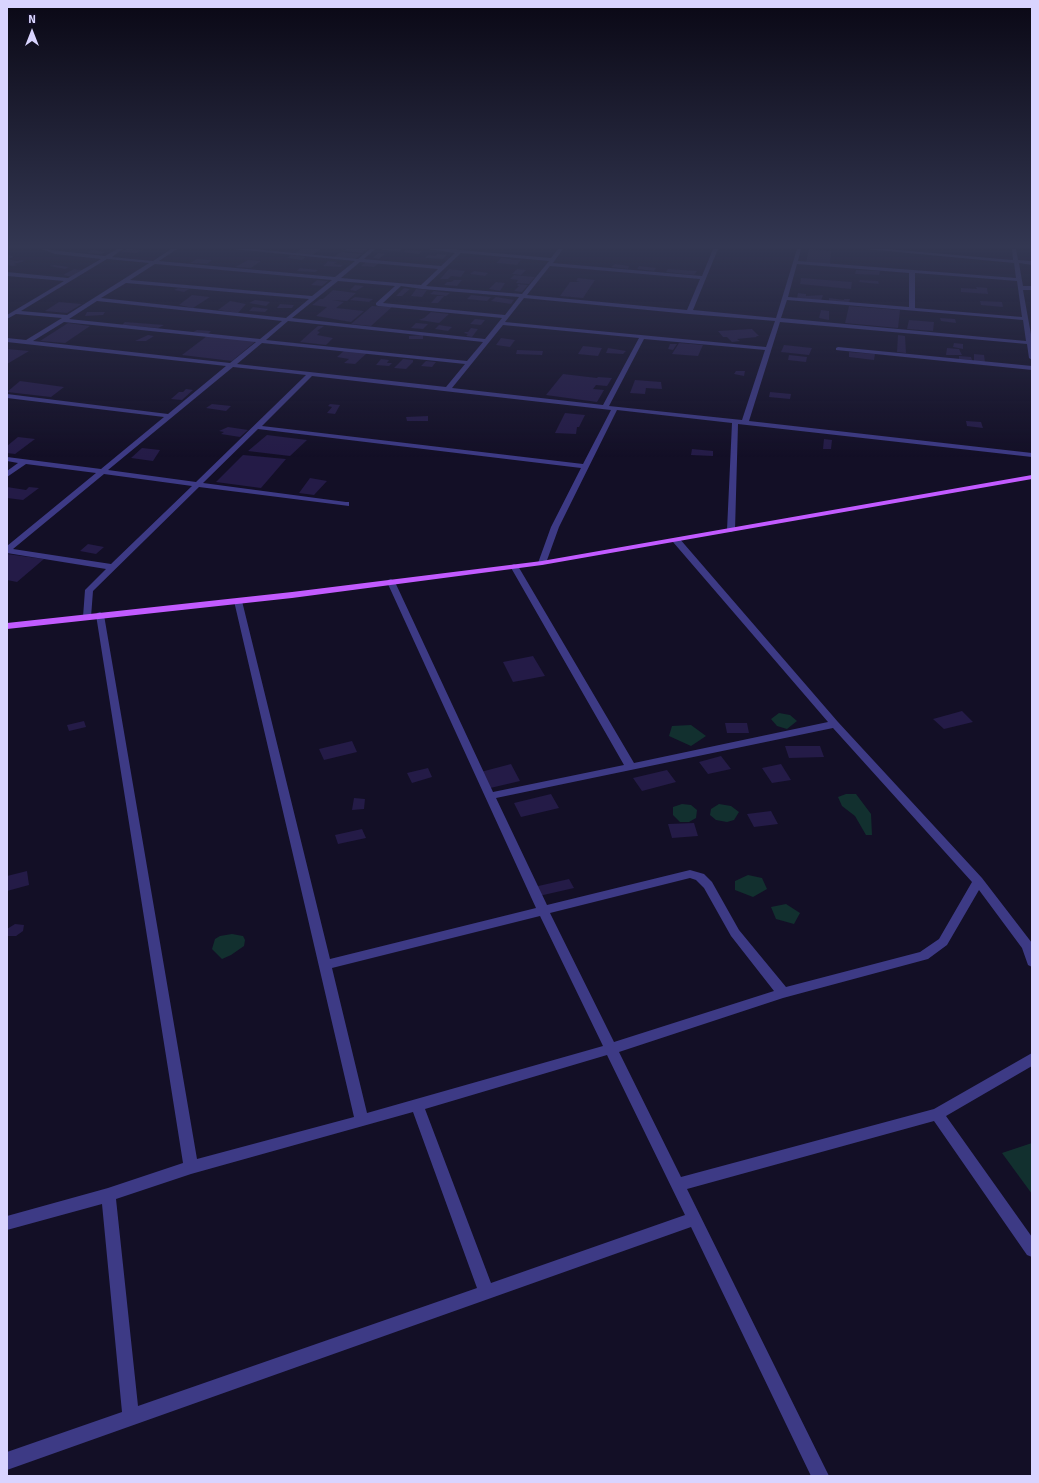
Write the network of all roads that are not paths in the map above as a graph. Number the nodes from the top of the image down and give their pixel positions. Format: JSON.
{"nodes":[{"id":1,"x":66,"y":318,"type":"edge"},
{"id":2,"x":68,"y":318,"type":"edge"},
{"id":3,"x":271,"y":318,"type":"edge"},
{"id":4,"x":505,"y":318,"type":"edge"},
{"id":5,"x":758,"y":318,"type":"edge"},
{"id":6,"x":1016,"y":318,"type":"edge"},
{"id":7,"x":1026,"y":319,"type":"joint"},
{"id":8,"x":287,"y":320,"type":"junction"},
{"id":9,"x":778,"y":320,"type":"junction"},
{"id":10,"x":501,"y":323,"type":"junction"},
{"id":11,"x":642,"y":337,"type":"junction"},
{"id":12,"x":7,"y":340,"type":"edge"},
{"id":13,"x":262,"y":341,"type":"junction"},
{"id":14,"x":487,"y":341,"type":"junction"},
{"id":15,"x":28,"y":342,"type":"junction"},
{"id":16,"x":1031,"y":343,"type":"edge"},
{"id":17,"x":769,"y":349,"type":"junction"},
{"id":18,"x":838,"y":349,"type":"dead end"},
{"id":19,"x":1032,"y":358,"type":"edge"},
{"id":20,"x":469,"y":363,"type":"junction"},
{"id":21,"x":232,"y":365,"type":"junction"},
{"id":22,"x":1032,"y":368,"type":"edge"},
{"id":23,"x":311,"y":374,"type":"junction"},
{"id":24,"x":448,"y":389,"type":"junction"},
{"id":25,"x":7,"y":396,"type":"edge"},
{"id":26,"x":605,"y":407,"type":"junction"},
{"id":27,"x":615,"y":408,"type":"junction"},
{"id":28,"x":169,"y":416,"type":"junction"},
{"id":29,"x":735,"y":421,"type":"junction"},
{"id":30,"x":746,"y":422,"type":"junction"},
{"id":31,"x":257,"y":426,"type":"junction"},
{"id":32,"x":1032,"y":455,"type":"edge"},
{"id":33,"x":7,"y":459,"type":"edge"},
{"id":34,"x":25,"y":461,"type":"junction"},
{"id":35,"x":586,"y":466,"type":"junction"},
{"id":36,"x":102,"y":472,"type":"junction"},
{"id":37,"x":7,"y":475,"type":"edge"},
{"id":38,"x":1032,"y":477,"type":"edge"},
{"id":39,"x":197,"y":484,"type":"junction"},
{"id":40,"x":346,"y":504,"type":"dead end"},
{"id":41,"x":731,"y":530,"type":"junction"},
{"id":42,"x":676,"y":540,"type":"junction"},
{"id":43,"x":7,"y":550,"type":"edge"},
{"id":44,"x":542,"y":563,"type":"junction"},
{"id":45,"x":514,"y":566,"type":"junction"},
{"id":46,"x":112,"y":567,"type":"junction"},
{"id":47,"x":391,"y":582,"type":"junction"},
{"id":48,"x":238,"y":601,"type":"junction"},
{"id":49,"x":100,"y":615,"type":"junction"},
{"id":50,"x":87,"y":617,"type":"junction"},
{"id":51,"x":7,"y":626,"type":"edge"},
{"id":52,"x":835,"y":724,"type":"junction"},
{"id":53,"x":631,"y":767,"type":"junction"},
{"id":54,"x":490,"y":796,"type":"junction"},
{"id":55,"x":978,"y":881,"type":"junction"},
{"id":56,"x":543,"y":910,"type":"junction"},
{"id":57,"x":1032,"y":962,"type":"edge"},
{"id":58,"x":325,"y":965,"type":"junction"},
{"id":59,"x":783,"y":993,"type":"junction"},
{"id":60,"x":610,"y":1049,"type":"junction"},
{"id":61,"x":1032,"y":1059,"type":"edge"},
{"id":62,"x":418,"y":1105,"type":"junction"},
{"id":63,"x":937,"y":1114,"type":"junction"},
{"id":64,"x":362,"y":1121,"type":"junction"},
{"id":65,"x":191,"y":1167,"type":"junction"},
{"id":66,"x":677,"y":1185,"type":"junction"},
{"id":67,"x":108,"y":1195,"type":"junction"},
{"id":68,"x":694,"y":1219,"type":"junction"},
{"id":69,"x":7,"y":1223,"type":"edge"},
{"id":70,"x":1032,"y":1250,"type":"edge"},
{"id":71,"x":486,"y":1292,"type":"junction"},
{"id":72,"x":131,"y":1417,"type":"junction"},
{"id":73,"x":7,"y":1461,"type":"edge"},
{"id":74,"x":820,"y":1476,"type":"edge"}],
"edges":[{"from":1,"to":15,"type":"street"},
{"from":2,"to":13,"type":"street"},
{"from":3,"to":8,"type":"street"},
{"from":4,"to":10,"type":"street"},
{"from":5,"to":9,"type":"street"},
{"from":6,"to":7,"type":"street"},
{"from":7,"to":16,"type":"street"},
{"from":8,"to":13,"type":"street"},
{"from":8,"to":14,"type":"street"},
{"from":9,"to":16,"type":"street"},
{"from":9,"to":17,"type":"street"},
{"from":10,"to":11,"type":"street"},
{"from":10,"to":14,"type":"street"},
{"from":11,"to":17,"type":"street"},
{"from":11,"to":26,"type":"street"},
{"from":12,"to":15,"type":"street"},
{"from":13,"to":20,"type":"street"},
{"from":13,"to":21,"type":"street"},
{"from":14,"to":20,"type":"street"},
{"from":15,"to":21,"type":"street"},
{"from":16,"to":19,"type":"street"},
{"from":17,"to":30,"type":"street"},
{"from":18,"to":22,"type":"street"},
{"from":20,"to":24,"type":"street"},
{"from":21,"to":23,"type":"street"},
{"from":21,"to":28,"type":"street"},
{"from":23,"to":24,"type":"street"},
{"from":23,"to":31,"type":"street"},
{"from":24,"to":26,"type":"street"},
{"from":25,"to":28,"type":"street"},
{"from":26,"to":27,"type":"street"},
{"from":27,"to":29,"type":"street"},
{"from":27,"to":35,"type":"street"},
{"from":28,"to":36,"type":"street"},
{"from":29,"to":30,"type":"street"},
{"from":29,"to":41,"type":"street"},
{"from":30,"to":32,"type":"street"},
{"from":31,"to":35,"type":"street"},
{"from":31,"to":39,"type":"street"},
{"from":33,"to":34,"type":"street"},
{"from":34,"to":36,"type":"street"},
{"from":34,"to":37,"type":"street"},
{"from":35,"to":44,"type":"street"},
{"from":36,"to":39,"type":"street"},
{"from":36,"to":43,"type":"street"},
{"from":38,"to":41,"type":"main road"},
{"from":39,"to":40,"type":"street"},
{"from":39,"to":46,"type":"street"},
{"from":41,"to":42,"type":"main road"},
{"from":42,"to":44,"type":"main road"},
{"from":42,"to":52,"type":"street"},
{"from":43,"to":46,"type":"street"},
{"from":44,"to":45,"type":"main road"},
{"from":45,"to":47,"type":"main road"},
{"from":45,"to":53,"type":"street"},
{"from":46,"to":50,"type":"street"},
{"from":47,"to":48,"type":"main road"},
{"from":47,"to":54,"type":"street"},
{"from":48,"to":49,"type":"main road"},
{"from":48,"to":58,"type":"street"},
{"from":49,"to":50,"type":"main road"},
{"from":49,"to":65,"type":"street"},
{"from":50,"to":51,"type":"main road"},
{"from":52,"to":53,"type":"street"},
{"from":52,"to":55,"type":"street"},
{"from":53,"to":54,"type":"street"},
{"from":54,"to":56,"type":"street"},
{"from":55,"to":57,"type":"street"},
{"from":55,"to":59,"type":"street"},
{"from":56,"to":58,"type":"street"},
{"from":56,"to":59,"type":"street"},
{"from":56,"to":60,"type":"street"},
{"from":58,"to":64,"type":"street"},
{"from":59,"to":60,"type":"street"},
{"from":60,"to":62,"type":"street"},
{"from":60,"to":66,"type":"street"},
{"from":61,"to":63,"type":"street"},
{"from":62,"to":64,"type":"street"},
{"from":62,"to":71,"type":"street"},
{"from":63,"to":66,"type":"street"},
{"from":63,"to":70,"type":"street"},
{"from":64,"to":65,"type":"street"},
{"from":65,"to":67,"type":"street"},
{"from":66,"to":68,"type":"street"},
{"from":67,"to":69,"type":"street"},
{"from":67,"to":72,"type":"street"},
{"from":68,"to":71,"type":"street"},
{"from":68,"to":74,"type":"street"},
{"from":71,"to":72,"type":"street"},
{"from":72,"to":73,"type":"street"}]}
